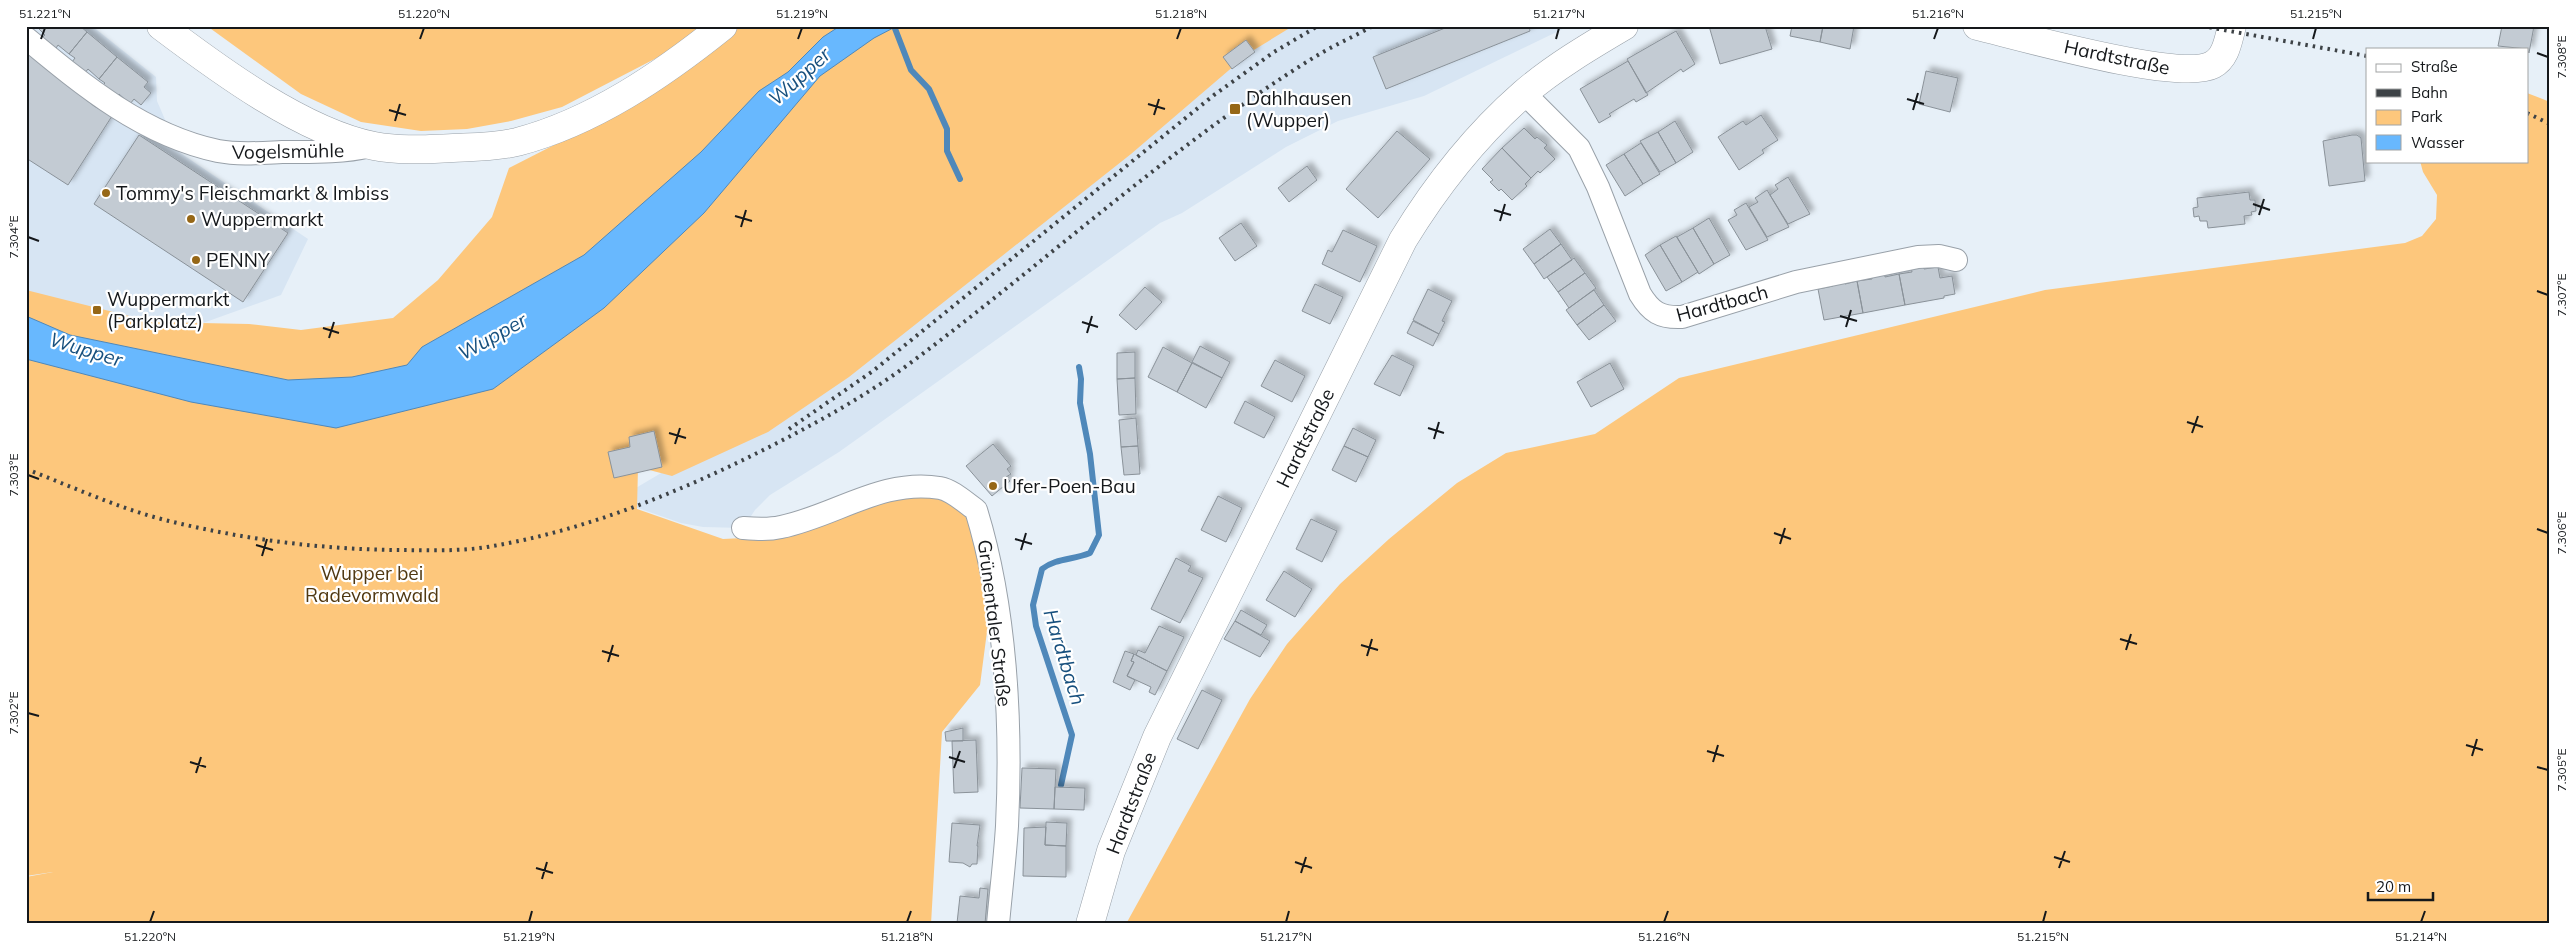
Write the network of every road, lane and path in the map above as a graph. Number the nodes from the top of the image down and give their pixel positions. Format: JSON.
{"nodes":[{"id":1,"x":161,"y":26,"type":"edge"},
{"id":2,"x":723,"y":26,"type":"edge"},
{"id":3,"x":1624,"y":26,"type":"edge"},
{"id":4,"x":1977,"y":26,"type":"edge"},
{"id":5,"x":2232,"y":26,"type":"edge"},
{"id":6,"x":26,"y":38,"type":"edge"},
{"id":7,"x":1524,"y":93,"type":"junction"},
{"id":8,"x":373,"y":146,"type":"junction"},
{"id":9,"x":1956,"y":260,"type":"dead end"},
{"id":10,"x":743,"y":528,"type":"dead end"},
{"id":11,"x":998,"y":924,"type":"edge"},
{"id":12,"x":1090,"y":924,"type":"edge"}],
"edges":[{"from":1,"to":8,"type":"main road"},
{"from":2,"to":8,"type":"main road"},
{"from":3,"to":7,"type":"main road","name":"Hardtstraße"},
{"from":4,"to":5,"type":"main road","name":"Hardtstraße"},
{"from":6,"to":8,"type":"street","name":"Vogelsmühle"},
{"from":7,"to":9,"type":"street","name":"Hardtbach"},
{"from":7,"to":12,"type":"main road","name":"Hardtstraße"},
{"from":10,"to":11,"type":"street","name":"Grünentaler Straße"}]}
